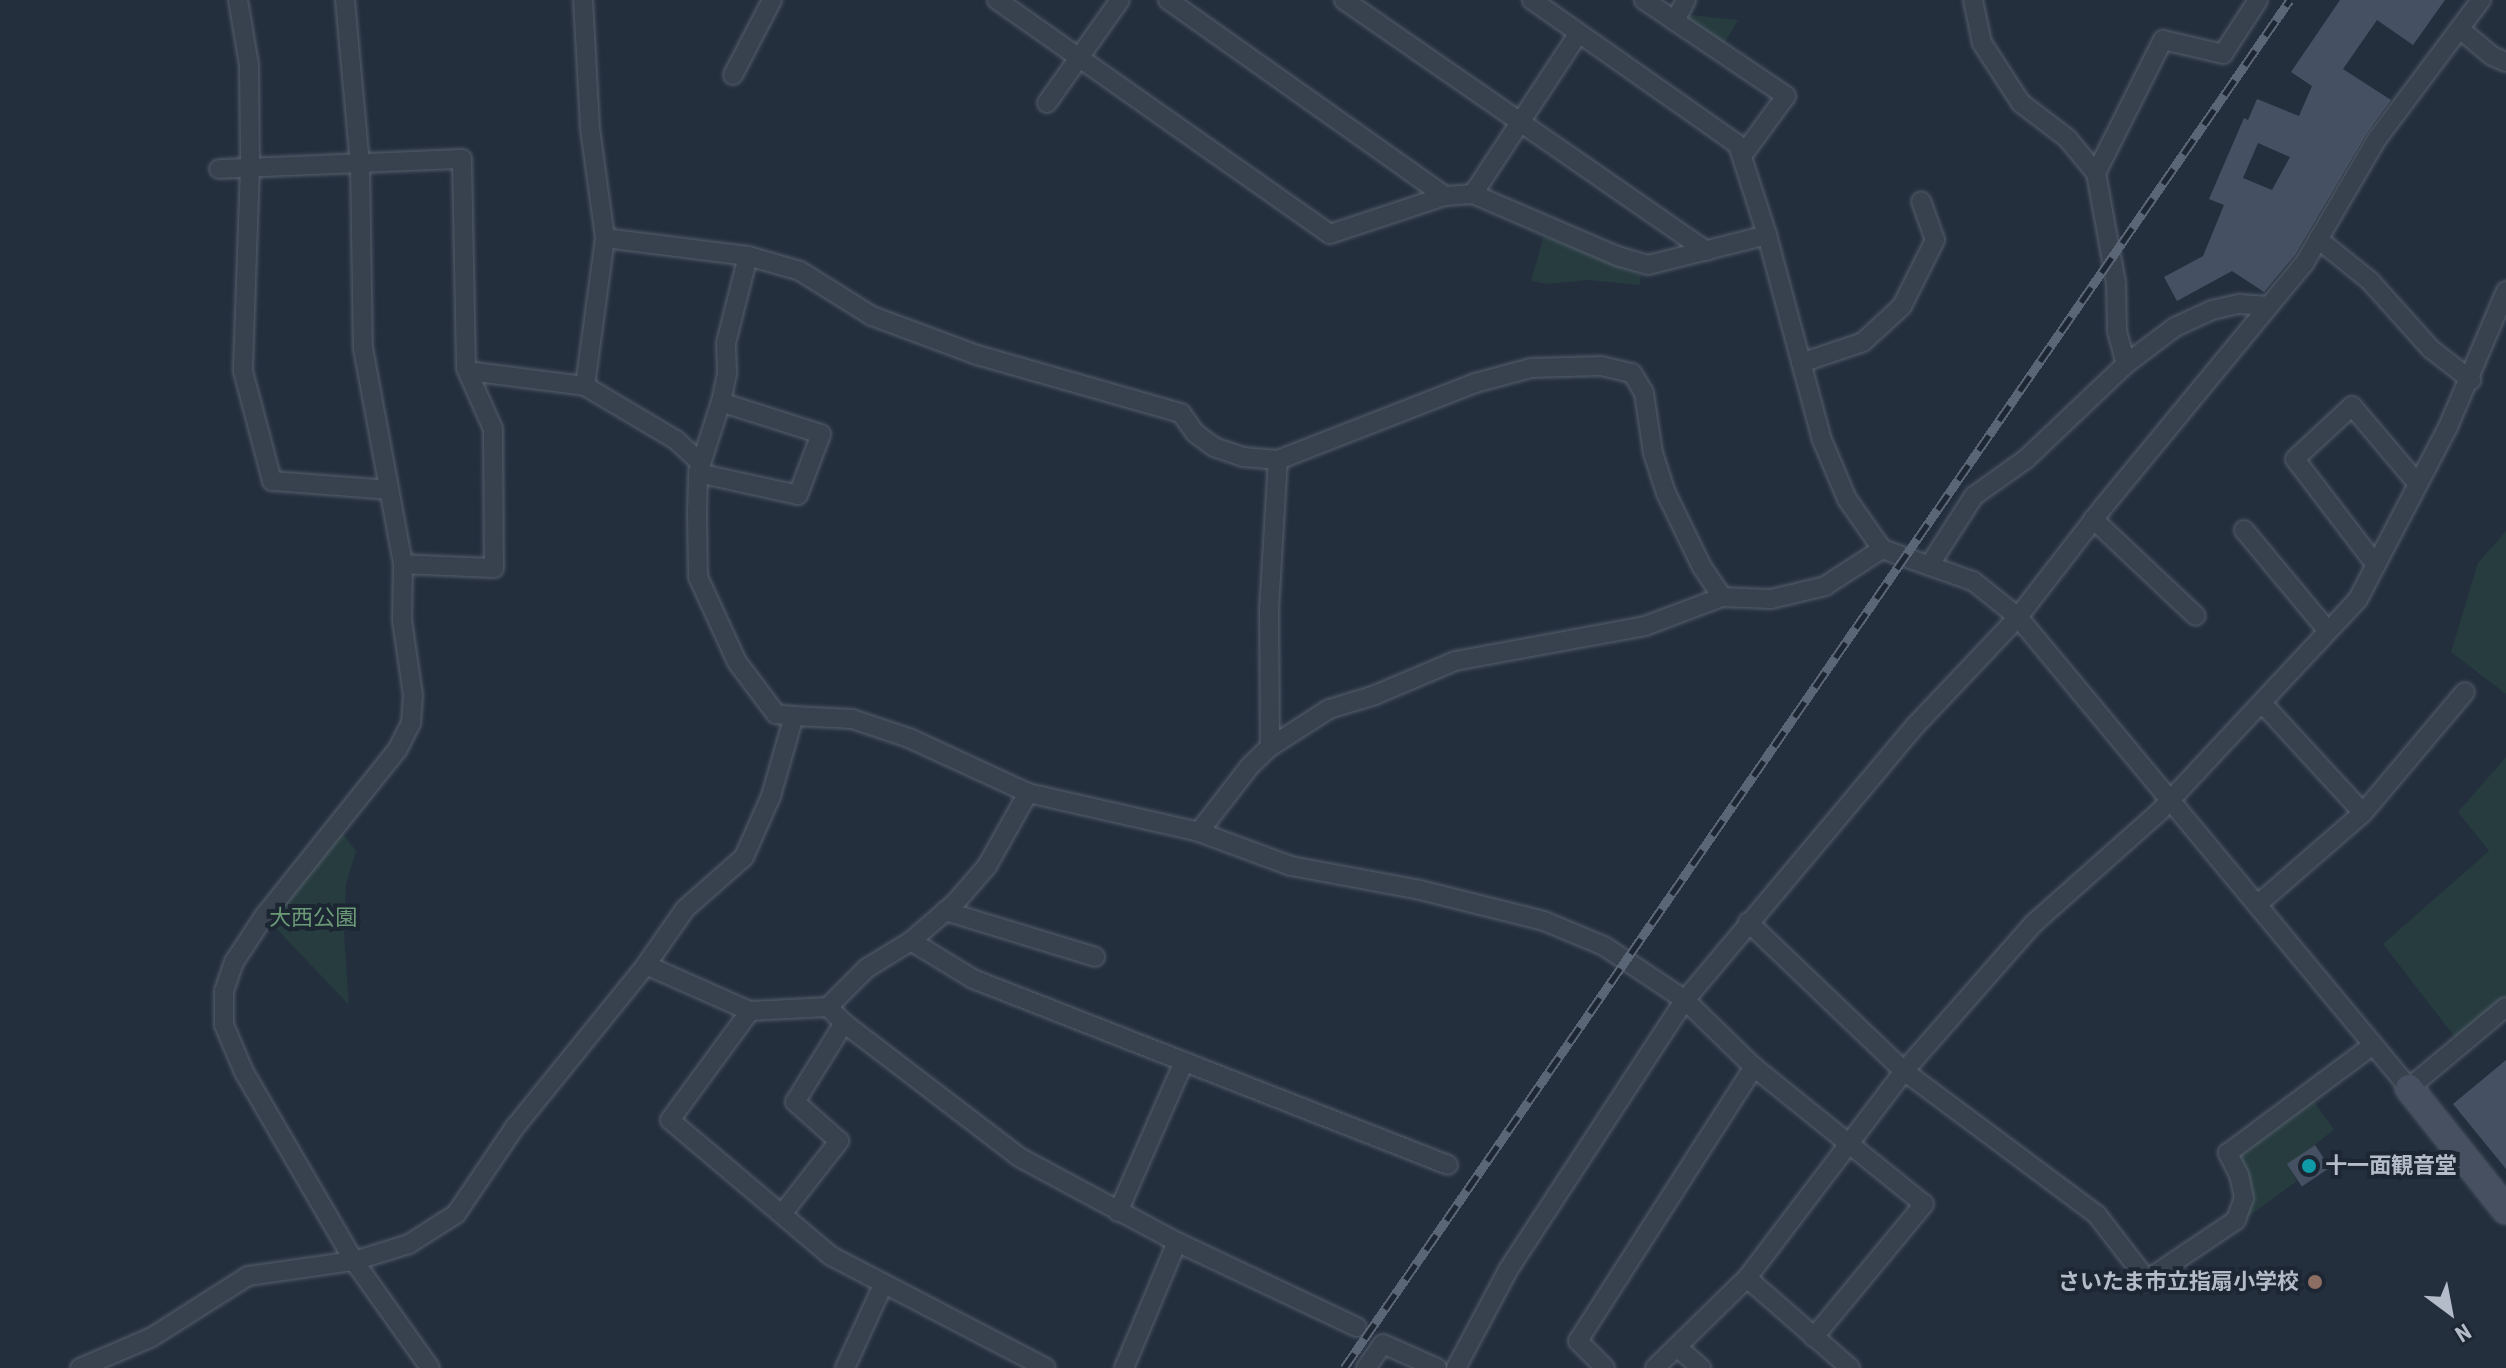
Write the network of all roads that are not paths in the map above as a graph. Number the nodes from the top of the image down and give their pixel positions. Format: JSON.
{"nodes":[{"id":1,"x":238,"y":0,"type":"edge"},
{"id":2,"x":345,"y":0,"type":"edge"},
{"id":3,"x":583,"y":0,"type":"edge"},
{"id":4,"x":772,"y":0,"type":"edge"},
{"id":5,"x":997,"y":0,"type":"edge"},
{"id":6,"x":1120,"y":0,"type":"edge"},
{"id":7,"x":1168,"y":0,"type":"edge"},
{"id":8,"x":1344,"y":0,"type":"edge"},
{"id":9,"x":1532,"y":0,"type":"edge"},
{"id":10,"x":1644,"y":0,"type":"edge"},
{"id":11,"x":1686,"y":0,"type":"edge"},
{"id":12,"x":1973,"y":0,"type":"edge"},
{"id":13,"x":2258,"y":0,"type":"edge"},
{"id":14,"x":2481,"y":0,"type":"edge"},
{"id":15,"x":1675,"y":21,"type":"junction"},
{"id":16,"x":2461,"y":30,"type":"junction"},
{"id":17,"x":1578,"y":34,"type":"junction"},
{"id":18,"x":1078,"y":60,"type":"junction"},
{"id":19,"x":2506,"y":62,"type":"edge"},
{"id":20,"x":733,"y":75,"type":"dead end"},
{"id":21,"x":1047,"y":103,"type":"dead end"},
{"id":22,"x":1519,"y":120,"type":"junction"},
{"id":23,"x":1742,"y":156,"type":"junction"},
{"id":24,"x":360,"y":165,"type":"junction"},
{"id":25,"x":250,"y":167,"type":"junction"},
{"id":26,"x":219,"y":169,"type":"dead end"},
{"id":27,"x":2096,"y":173,"type":"junction"},
{"id":28,"x":1473,"y":194,"type":"junction"},
{"id":29,"x":1445,"y":196,"type":"junction"},
{"id":30,"x":1921,"y":201,"type":"dead end"},
{"id":31,"x":1767,"y":235,"type":"junction"},
{"id":32,"x":605,"y":238,"type":"junction"},
{"id":33,"x":2318,"y":239,"type":"junction"},
{"id":34,"x":1706,"y":251,"type":"junction"},
{"id":35,"x":748,"y":256,"type":"junction"},
{"id":36,"x":2506,"y":291,"type":"edge"},
{"id":37,"x":2269,"y":306,"type":"junction"},
{"id":38,"x":1801,"y":363,"type":"junction"},
{"id":39,"x":2126,"y":364,"type":"junction"},
{"id":40,"x":468,"y":371,"type":"junction"},
{"id":41,"x":2471,"y":380,"type":"junction"},
{"id":42,"x":585,"y":386,"type":"junction"},
{"id":43,"x":721,"y":402,"type":"junction"},
{"id":44,"x":1278,"y":460,"type":"junction"},
{"id":45,"x":700,"y":468,"type":"junction"},
{"id":46,"x":2417,"y":483,"type":"junction"},
{"id":47,"x":388,"y":490,"type":"junction"},
{"id":48,"x":2093,"y":519,"type":"junction"},
{"id":49,"x":2244,"y":530,"type":"dead end"},
{"id":50,"x":1882,"y":549,"type":"junction"},
{"id":51,"x":403,"y":564,"type":"junction"},
{"id":52,"x":2376,"y":565,"type":"junction"},
{"id":53,"x":1929,"y":566,"type":"junction"},
{"id":54,"x":1722,"y":597,"type":"junction"},
{"id":55,"x":2196,"y":616,"type":"dead end"},
{"id":56,"x":2018,"y":617,"type":"junction"},
{"id":57,"x":2328,"y":631,"type":"junction"},
{"id":58,"x":2465,"y":692,"type":"dead end"},
{"id":59,"x":2262,"y":703,"type":"junction"},
{"id":60,"x":794,"y":716,"type":"junction"},
{"id":61,"x":1270,"y":747,"type":"junction"},
{"id":62,"x":1028,"y":793,"type":"junction"},
{"id":63,"x":2168,"y":801,"type":"junction"},
{"id":64,"x":2363,"y":813,"type":"junction"},
{"id":65,"x":1199,"y":832,"type":"junction"},
{"id":66,"x":2257,"y":905,"type":"junction"},
{"id":67,"x":945,"y":911,"type":"junction"},
{"id":68,"x":1748,"y":922,"type":"junction"},
{"id":69,"x":911,"y":941,"type":"junction"},
{"id":70,"x":1095,"y":957,"type":"dead end"},
{"id":71,"x":646,"y":965,"type":"junction"},
{"id":72,"x":1685,"y":1000,"type":"junction"},
{"id":73,"x":828,"y":1007,"type":"junction"},
{"id":74,"x":2506,"y":1007,"type":"edge"},
{"id":75,"x":750,"y":1011,"type":"junction"},
{"id":76,"x":844,"y":1023,"type":"junction"},
{"id":77,"x":2373,"y":1045,"type":"junction"},
{"id":78,"x":1184,"y":1062,"type":"junction"},
{"id":79,"x":1754,"y":1067,"type":"junction"},
{"id":80,"x":1904,"y":1071,"type":"junction"},
{"id":81,"x":2409,"y":1088,"type":"junction"},
{"id":82,"x":1849,"y":1143,"type":"junction"},
{"id":83,"x":1448,"y":1165,"type":"dead end"},
{"id":84,"x":2506,"y":1210,"type":"edge"},
{"id":85,"x":1118,"y":1212,"type":"junction"},
{"id":86,"x":782,"y":1214,"type":"junction"},
{"id":87,"x":1177,"y":1242,"type":"junction"},
{"id":88,"x":354,"y":1261,"type":"junction"},
{"id":89,"x":1747,"y":1278,"type":"junction"},
{"id":90,"x":883,"y":1285,"type":"junction"},
{"id":91,"x":1357,"y":1327,"type":"dead end"},
{"id":92,"x":1814,"y":1337,"type":"junction"},
{"id":93,"x":1677,"y":1347,"type":"junction"},
{"id":94,"x":1015,"y":1361,"type":"edge"},
{"id":95,"x":80,"y":1368,"type":"edge"},
{"id":96,"x":430,"y":1368,"type":"edge"},
{"id":97,"x":845,"y":1368,"type":"edge"},
{"id":98,"x":1046,"y":1368,"type":"edge"},
{"id":99,"x":1124,"y":1368,"type":"edge"},
{"id":100,"x":1366,"y":1368,"type":"edge"},
{"id":101,"x":1437,"y":1368,"type":"edge"},
{"id":102,"x":1456,"y":1368,"type":"edge"},
{"id":103,"x":1605,"y":1368,"type":"edge"},
{"id":104,"x":1655,"y":1368,"type":"edge"},
{"id":105,"x":1701,"y":1368,"type":"edge"},
{"id":106,"x":1850,"y":1368,"type":"edge"}],
"edges":[{"from":1,"to":25,"type":"street"},
{"from":2,"to":24,"type":"street"},
{"from":3,"to":32,"type":"street"},
{"from":4,"to":20,"type":"street"},
{"from":5,"to":18,"type":"street"},
{"from":6,"to":18,"type":"street"},
{"from":7,"to":29,"type":"street"},
{"from":8,"to":22,"type":"street"},
{"from":9,"to":17,"type":"street"},
{"from":10,"to":15,"type":"street"},
{"from":11,"to":15,"type":"street"},
{"from":12,"to":27,"type":"street"},
{"from":13,"to":27,"type":"street"},
{"from":14,"to":16,"type":"street"},
{"from":15,"to":23,"type":"street"},
{"from":16,"to":19,"type":"street"},
{"from":16,"to":33,"type":"street"},
{"from":17,"to":22,"type":"street"},
{"from":17,"to":23,"type":"street"},
{"from":18,"to":21,"type":"street"},
{"from":18,"to":29,"type":"street"},
{"from":22,"to":28,"type":"street"},
{"from":22,"to":34,"type":"street"},
{"from":23,"to":31,"type":"street"},
{"from":24,"to":25,"type":"street"},
{"from":24,"to":40,"type":"street"},
{"from":24,"to":47,"type":"street"},
{"from":25,"to":26,"type":"street"},
{"from":25,"to":47,"type":"street"},
{"from":27,"to":39,"type":"street"},
{"from":28,"to":29,"type":"street"},
{"from":28,"to":34,"type":"street"},
{"from":30,"to":38,"type":"street"},
{"from":31,"to":34,"type":"street"},
{"from":31,"to":38,"type":"street"},
{"from":32,"to":35,"type":"street"},
{"from":32,"to":42,"type":"street"},
{"from":33,"to":37,"type":"street"},
{"from":33,"to":41,"type":"street"},
{"from":35,"to":43,"type":"street"},
{"from":35,"to":44,"type":"street"},
{"from":36,"to":41,"type":"street"},
{"from":37,"to":39,"type":"street"},
{"from":37,"to":48,"type":"street"},
{"from":38,"to":50,"type":"street"},
{"from":39,"to":53,"type":"street"},
{"from":40,"to":42,"type":"street"},
{"from":40,"to":51,"type":"street"},
{"from":41,"to":46,"type":"street"},
{"from":42,"to":45,"type":"street"},
{"from":43,"to":45,"type":"street"},
{"from":43,"to":45,"type":"street"},
{"from":44,"to":54,"type":"street"},
{"from":44,"to":61,"type":"street"},
{"from":45,"to":60,"type":"street"},
{"from":46,"to":52,"type":"street"},
{"from":46,"to":52,"type":"street"},
{"from":47,"to":51,"type":"street"},
{"from":48,"to":55,"type":"street"},
{"from":48,"to":56,"type":"street"},
{"from":49,"to":57,"type":"street"},
{"from":50,"to":53,"type":"street"},
{"from":50,"to":54,"type":"street"},
{"from":51,"to":88,"type":"street"},
{"from":52,"to":57,"type":"street"},
{"from":53,"to":56,"type":"street"},
{"from":54,"to":61,"type":"street"},
{"from":56,"to":63,"type":"street"},
{"from":56,"to":68,"type":"street"},
{"from":57,"to":59,"type":"street"},
{"from":58,"to":64,"type":"street"},
{"from":59,"to":63,"type":"street"},
{"from":59,"to":64,"type":"street"},
{"from":60,"to":62,"type":"street"},
{"from":60,"to":71,"type":"street"},
{"from":61,"to":65,"type":"street"},
{"from":62,"to":65,"type":"street"},
{"from":62,"to":67,"type":"street"},
{"from":63,"to":66,"type":"street"},
{"from":63,"to":80,"type":"street"},
{"from":64,"to":66,"type":"street"},
{"from":65,"to":72,"type":"street"},
{"from":66,"to":77,"type":"street"},
{"from":67,"to":69,"type":"street"},
{"from":67,"to":70,"type":"street"},
{"from":68,"to":72,"type":"street"},
{"from":68,"to":80,"type":"street"},
{"from":69,"to":73,"type":"street"},
{"from":69,"to":78,"type":"street"},
{"from":71,"to":75,"type":"street"},
{"from":71,"to":88,"type":"street"},
{"from":72,"to":79,"type":"street"},
{"from":72,"to":102,"type":"street"},
{"from":73,"to":75,"type":"street"},
{"from":73,"to":76,"type":"street"},
{"from":74,"to":81,"type":"street"},
{"from":75,"to":86,"type":"street"},
{"from":76,"to":85,"type":"street"},
{"from":76,"to":86,"type":"street"},
{"from":77,"to":80,"type":"street"},
{"from":77,"to":81,"type":"street"},
{"from":78,"to":83,"type":"street"},
{"from":78,"to":85,"type":"street"},
{"from":79,"to":82,"type":"street"},
{"from":79,"to":103,"type":"street"},
{"from":80,"to":82,"type":"street"},
{"from":81,"to":84,"type":"street"},
{"from":82,"to":89,"type":"street"},
{"from":82,"to":92,"type":"street"},
{"from":85,"to":87,"type":"street"},
{"from":86,"to":90,"type":"street"},
{"from":87,"to":91,"type":"street"},
{"from":87,"to":99,"type":"street"},
{"from":88,"to":95,"type":"street"},
{"from":88,"to":96,"type":"street"},
{"from":89,"to":92,"type":"street"},
{"from":89,"to":93,"type":"street"},
{"from":90,"to":94,"type":"street"},
{"from":90,"to":97,"type":"street"},
{"from":92,"to":106,"type":"street"},
{"from":93,"to":104,"type":"street"},
{"from":93,"to":105,"type":"street"},
{"from":94,"to":98,"type":"street"},
{"from":100,"to":101,"type":"street"}]}
